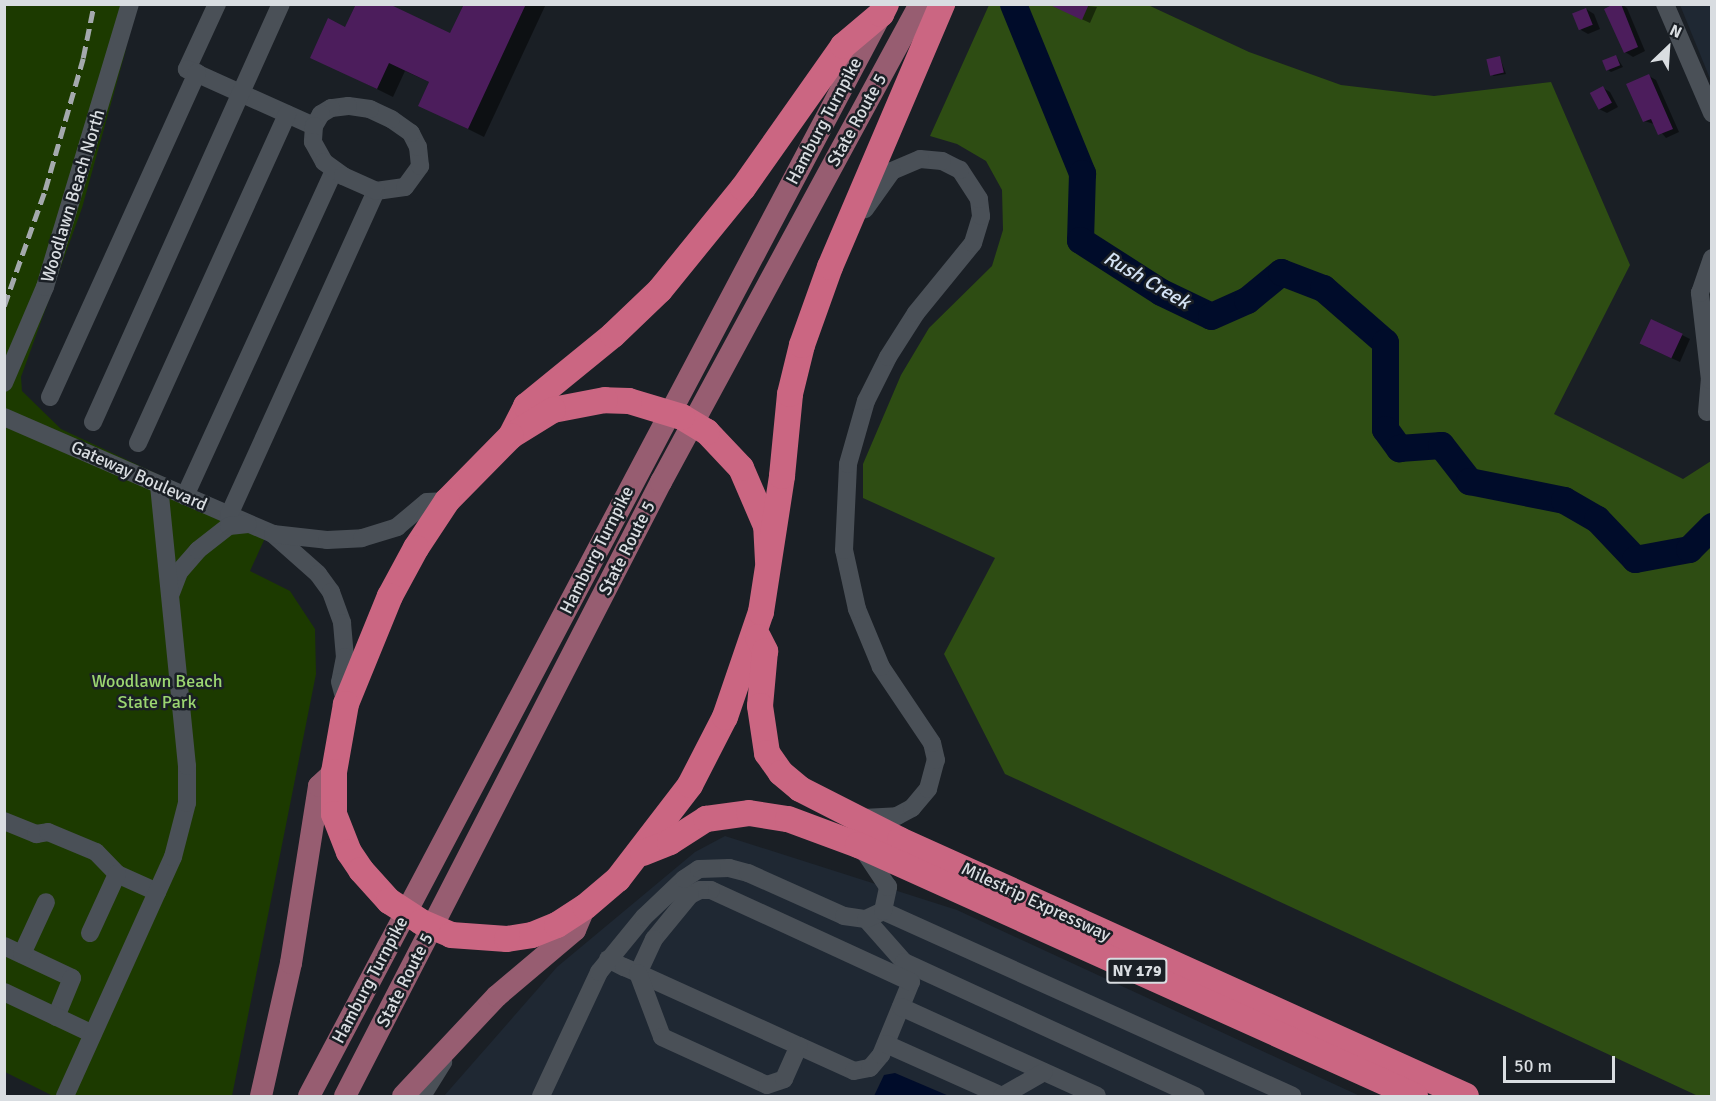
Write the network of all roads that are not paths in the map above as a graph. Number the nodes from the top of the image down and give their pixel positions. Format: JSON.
{"nodes":[{"id":1,"x":130,"y":4,"type":"edge"},
{"id":2,"x":217,"y":4,"type":"edge"},
{"id":3,"x":281,"y":4,"type":"edge"},
{"id":4,"x":920,"y":4,"type":"edge"},
{"id":5,"x":942,"y":4,"type":"edge"},
{"id":6,"x":1665,"y":4,"type":"edge"},
{"id":7,"x":883,"y":9,"type":"edge"},
{"id":8,"x":197,"y":73,"type":"junction"},
{"id":9,"x":241,"y":93,"type":"junction"},
{"id":10,"x":1712,"y":113,"type":"edge"},
{"id":11,"x":287,"y":114,"type":"junction"},
{"id":12,"x":314,"y":126,"type":"junction"},
{"id":13,"x":334,"y":170,"type":"junction"},
{"id":14,"x":376,"y":191,"type":"junction"},
{"id":15,"x":1712,"y":258,"type":"edge"},
{"id":16,"x":830,"y":267,"type":"junction"},
{"id":17,"x":4,"y":383,"type":"edge"},
{"id":18,"x":50,"y":397,"type":"dead end"},
{"id":19,"x":1707,"y":412,"type":"dead end"},
{"id":20,"x":4,"y":417,"type":"edge"},
{"id":21,"x":93,"y":422,"type":"dead end"},
{"id":22,"x":511,"y":436,"type":"junction"},
{"id":23,"x":138,"y":443,"type":"dead end"},
{"id":24,"x":159,"y":485,"type":"junction"},
{"id":25,"x":185,"y":496,"type":"junction"},
{"id":26,"x":447,"y":501,"type":"junction"},
{"id":27,"x":229,"y":516,"type":"junction"},
{"id":28,"x":248,"y":524,"type":"junction"},
{"id":29,"x":273,"y":534,"type":"junction"},
{"id":30,"x":768,"y":561,"type":"junction"},
{"id":31,"x":170,"y":594,"type":"junction"},
{"id":32,"x":755,"y":631,"type":"junction"},
{"id":33,"x":346,"y":704,"type":"junction"},
{"id":34,"x":334,"y":772,"type":"junction"},
{"id":35,"x":852,"y":817,"type":"junction"},
{"id":36,"x":4,"y":821,"type":"edge"},
{"id":37,"x":858,"y":845,"type":"junction"},
{"id":38,"x":640,"y":854,"type":"junction"},
{"id":39,"x":117,"y":874,"type":"junction"},
{"id":40,"x":157,"y":892,"type":"junction"},
{"id":41,"x":46,"y":902,"type":"dead end"},
{"id":42,"x":585,"y":907,"type":"junction"},
{"id":43,"x":883,"y":911,"type":"junction"},
{"id":44,"x":866,"y":919,"type":"junction"},
{"id":45,"x":90,"y":933,"type":"dead end"},
{"id":46,"x":4,"y":946,"type":"edge"},
{"id":47,"x":22,"y":954,"type":"junction"},
{"id":48,"x":608,"y":959,"type":"junction"},
{"id":49,"x":901,"y":969,"type":"junction"},
{"id":50,"x":638,"y":973,"type":"junction"},
{"id":51,"x":4,"y":992,"type":"edge"},
{"id":52,"x":901,"y":1007,"type":"junction"},
{"id":53,"x":56,"y":1017,"type":"junction"},
{"id":54,"x":462,"y":1032,"type":"junction"},
{"id":55,"x":93,"y":1034,"type":"junction"},
{"id":56,"x":886,"y":1044,"type":"junction"},
{"id":57,"x":799,"y":1046,"type":"junction"},
{"id":58,"x":1044,"y":1072,"type":"junction"},
{"id":59,"x":65,"y":1096,"type":"edge"},
{"id":60,"x":261,"y":1096,"type":"edge"},
{"id":61,"x":309,"y":1096,"type":"edge"},
{"id":62,"x":345,"y":1096,"type":"edge"},
{"id":63,"x":403,"y":1096,"type":"edge"},
{"id":64,"x":423,"y":1096,"type":"edge"},
{"id":65,"x":541,"y":1096,"type":"edge"},
{"id":66,"x":1097,"y":1096,"type":"edge"},
{"id":67,"x":1196,"y":1096,"type":"edge"},
{"id":68,"x":1292,"y":1096,"type":"edge"},
{"id":69,"x":1415,"y":1096,"type":"edge"},
{"id":70,"x":1466,"y":1096,"type":"edge"}],
"edges":[{"from":1,"to":17,"type":"street","name":"Woodlawn Beach North"},
{"from":2,"to":8,"type":"street"},
{"from":3,"to":9,"type":"street"},
{"from":4,"to":62,"type":"main road","name":"State Route 5"},
{"from":5,"to":16,"type":"highway"},
{"from":6,"to":10,"type":"street"},
{"from":7,"to":22,"type":"highway"},
{"from":7,"to":61,"type":"main road","name":"Hamburg Turnpike"},
{"from":8,"to":9,"type":"street"},
{"from":8,"to":18,"type":"street"},
{"from":9,"to":11,"type":"street"},
{"from":9,"to":21,"type":"street"},
{"from":11,"to":12,"type":"street"},
{"from":11,"to":23,"type":"street"},
{"from":12,"to":13,"type":"street"},
{"from":12,"to":14,"type":"street"},
{"from":13,"to":14,"type":"street"},
{"from":13,"to":25,"type":"street"},
{"from":14,"to":27,"type":"street"},
{"from":15,"to":19,"type":"street"},
{"from":16,"to":30,"type":"highway"},
{"from":16,"to":35,"type":"street"},
{"from":20,"to":24,"type":"street","name":"Gateway Boulevard"},
{"from":22,"to":26,"type":"highway"},
{"from":22,"to":30,"type":"highway"},
{"from":24,"to":25,"type":"street","name":"Gateway Boulevard"},
{"from":24,"to":31,"type":"street"},
{"from":25,"to":27,"type":"street","name":"Gateway Boulevard"},
{"from":26,"to":29,"type":"street","name":"Gateway Boulevard"},
{"from":26,"to":33,"type":"highway"},
{"from":27,"to":28,"type":"street","name":"Gateway Boulevard"},
{"from":28,"to":29,"type":"street","name":"Gateway Boulevard"},
{"from":28,"to":31,"type":"street"},
{"from":29,"to":33,"type":"street","name":"Gateway Boulevard"},
{"from":30,"to":32,"type":"highway"},
{"from":31,"to":40,"type":"street"},
{"from":32,"to":35,"type":"highway","name":"Milestrip Expressway","number":"NY 179"},
{"from":32,"to":38,"type":"highway"},
{"from":33,"to":34,"type":"highway"},
{"from":34,"to":42,"type":"highway"},
{"from":34,"to":60,"type":"main road"},
{"from":35,"to":70,"type":"highway","name":"Milestrip Expressway","number":"NY 179"},
{"from":36,"to":39,"type":"street"},
{"from":37,"to":38,"type":"highway","name":"Milestrip Expressway","number":"NY 179"},
{"from":37,"to":43,"type":"street"},
{"from":37,"to":69,"type":"highway","name":"Milestrip Expressway","number":"NY 179"},
{"from":38,"to":42,"type":"highway"},
{"from":39,"to":40,"type":"street"},
{"from":39,"to":45,"type":"street"},
{"from":40,"to":55,"type":"street"},
{"from":41,"to":47,"type":"street"},
{"from":42,"to":54,"type":"main road"},
{"from":43,"to":44,"type":"street"},
{"from":43,"to":68,"type":"street"},
{"from":44,"to":48,"type":"street"},
{"from":44,"to":49,"type":"street"},
{"from":46,"to":47,"type":"street"},
{"from":47,"to":53,"type":"street"},
{"from":48,"to":50,"type":"street"},
{"from":48,"to":65,"type":"street"},
{"from":49,"to":50,"type":"street"},
{"from":49,"to":52,"type":"street"},
{"from":49,"to":67,"type":"street"},
{"from":50,"to":57,"type":"street"},
{"from":50,"to":57,"type":"street"},
{"from":51,"to":53,"type":"street"},
{"from":52,"to":56,"type":"street"},
{"from":52,"to":58,"type":"street"},
{"from":53,"to":55,"type":"street"},
{"from":54,"to":63,"type":"main road"},
{"from":54,"to":64,"type":"street"},
{"from":55,"to":59,"type":"street"},
{"from":56,"to":57,"type":"street"},
{"from":56,"to":58,"type":"street"},
{"from":58,"to":66,"type":"street"}]}
